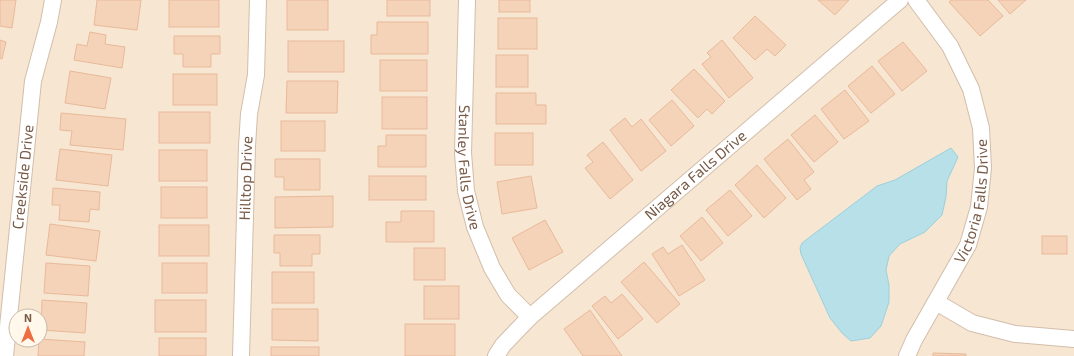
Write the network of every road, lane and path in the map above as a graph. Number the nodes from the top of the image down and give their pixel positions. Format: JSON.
{"nodes":[{"id":1,"x":53,"y":0,"type":"edge"},
{"id":2,"x":258,"y":0,"type":"edge"},
{"id":3,"x":467,"y":0,"type":"edge"},
{"id":4,"x":900,"y":0,"type":"edge"},
{"id":5,"x":916,"y":0,"type":"edge"},
{"id":6,"x":936,"y":302,"type":"junction"},
{"id":7,"x":530,"y":317,"type":"junction"},
{"id":8,"x":1074,"y":339,"type":"edge"},
{"id":9,"x":5,"y":356,"type":"edge"},
{"id":10,"x":241,"y":356,"type":"edge"},
{"id":11,"x":496,"y":356,"type":"edge"},
{"id":12,"x":907,"y":356,"type":"edge"}],
"edges":[{"from":1,"to":9,"type":"street","name":"Creekside Drive"},
{"from":2,"to":10,"type":"street","name":"Hilltop Drive"},
{"from":3,"to":7,"type":"street","name":"Stanley Falls Drive"},
{"from":4,"to":7,"type":"street","name":"Niagara Falls Drive"},
{"from":5,"to":6,"type":"street","name":"Victoria Falls Drive"},
{"from":6,"to":8,"type":"street"},
{"from":6,"to":12,"type":"street","name":"Victoria Falls Drive"},
{"from":7,"to":11,"type":"street","name":"Niagara Falls Drive"}]}
